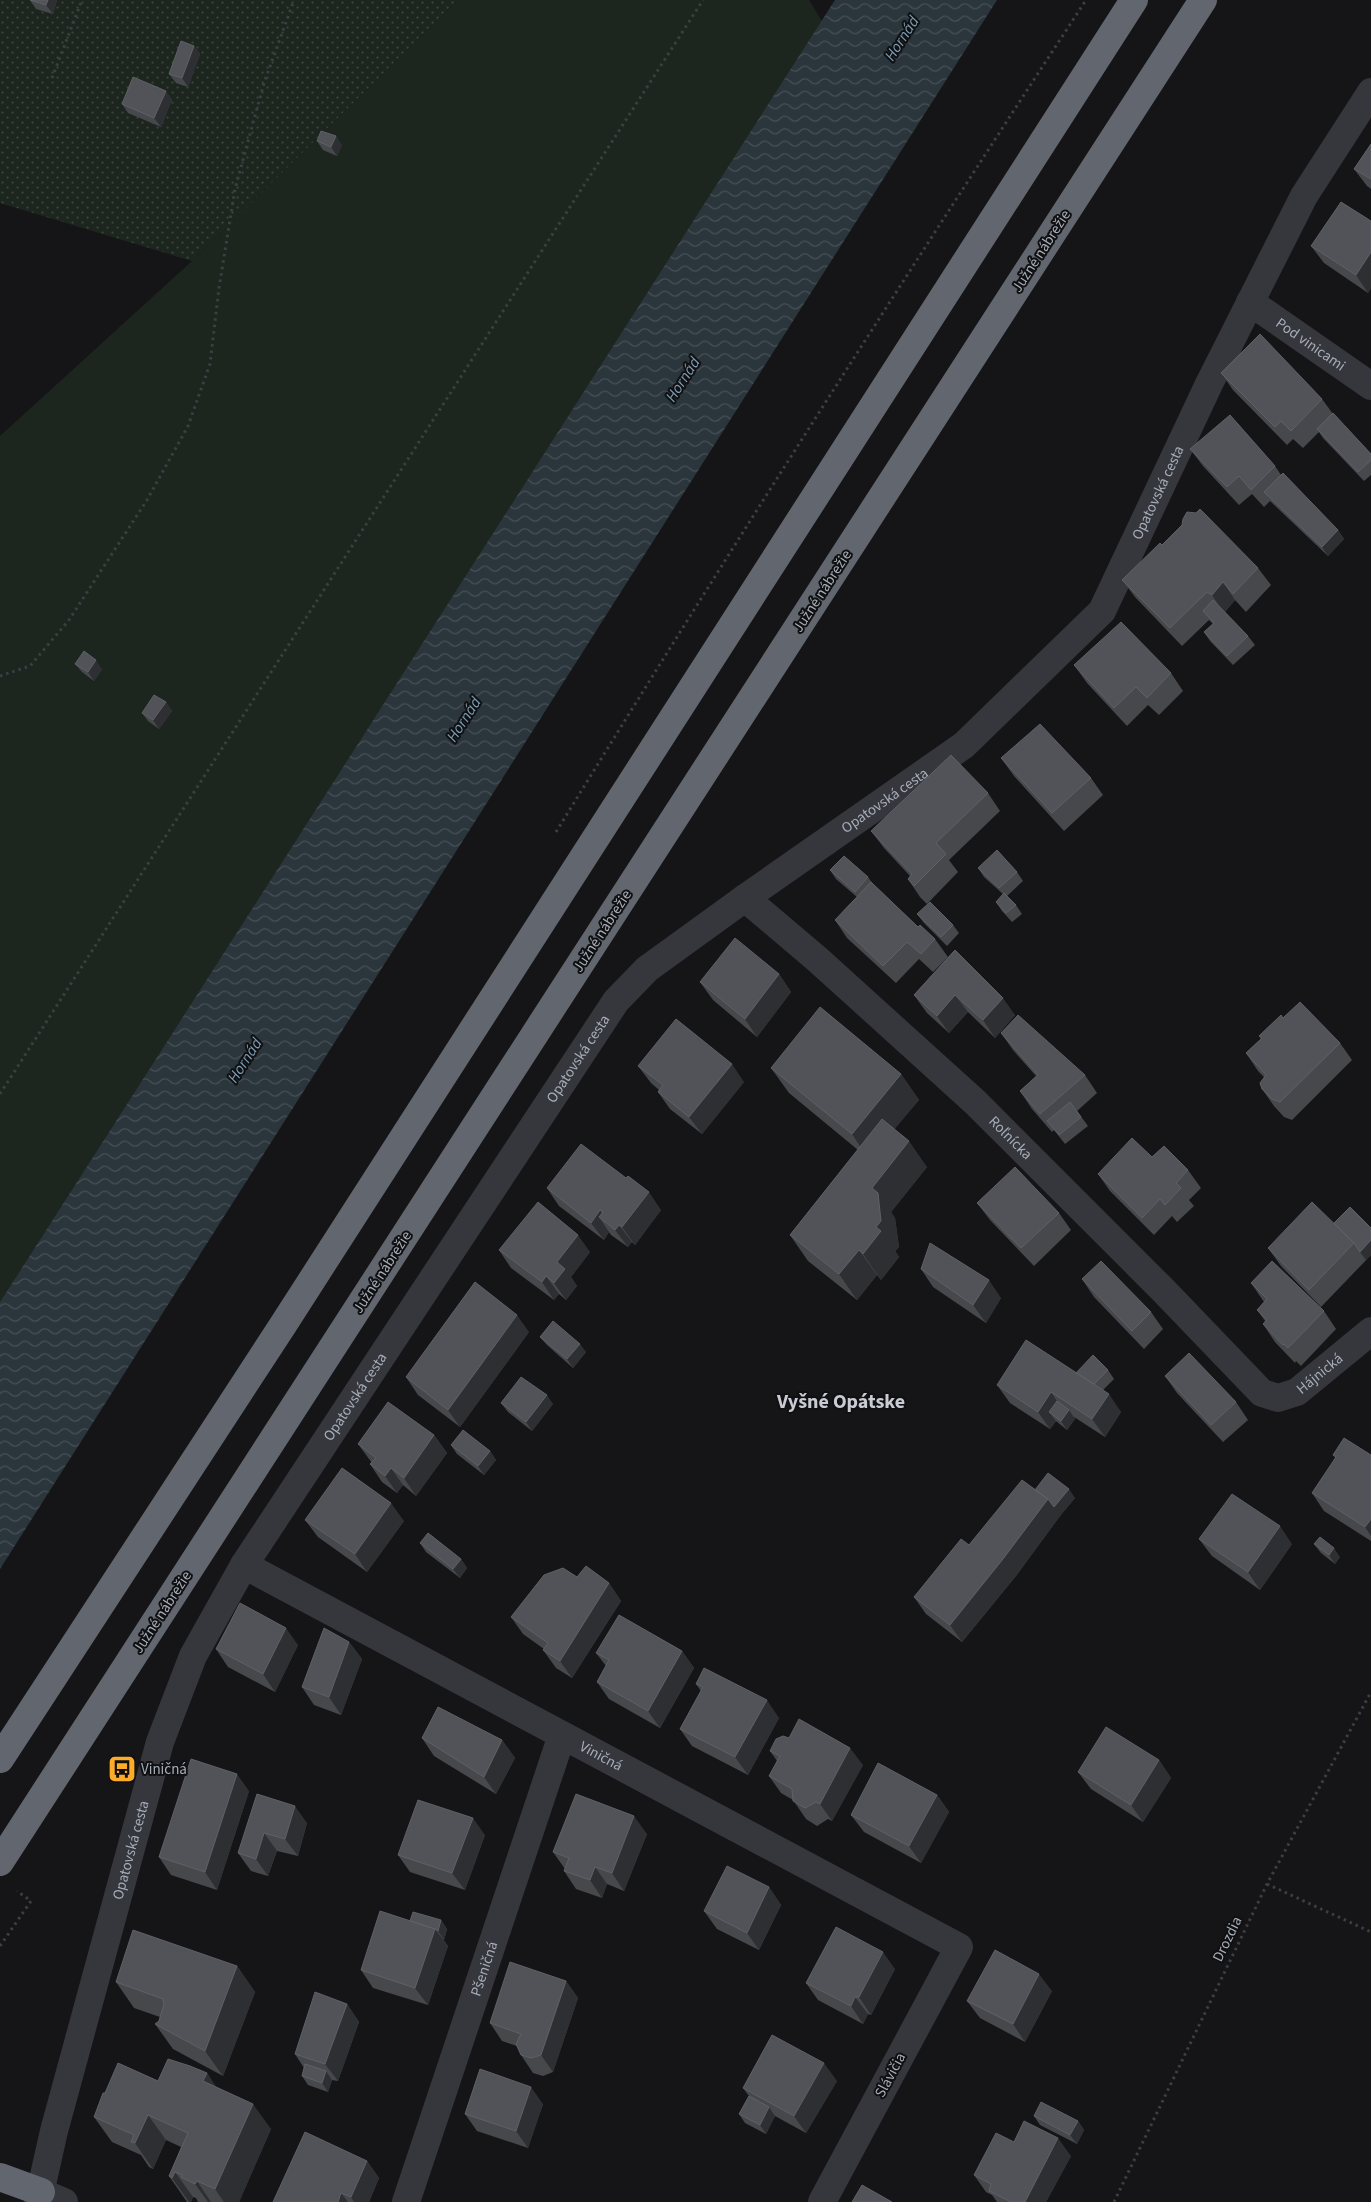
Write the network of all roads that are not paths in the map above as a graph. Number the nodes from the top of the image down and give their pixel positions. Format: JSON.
{"nodes":[{"id":1,"x":1134,"y":0,"type":"edge"},
{"id":2,"x":1203,"y":0,"type":"edge"},
{"id":3,"x":1371,"y":92,"type":"edge"},
{"id":4,"x":1250,"y":302,"type":"junction"},
{"id":5,"x":1371,"y":386,"type":"edge"},
{"id":6,"x":745,"y":898,"type":"junction"},
{"id":7,"x":1371,"y":1331,"type":"edge"},
{"id":8,"x":1262,"y":1393,"type":"joint"},
{"id":9,"x":244,"y":1565,"type":"junction"},
{"id":10,"x":562,"y":1735,"type":"junction"},
{"id":11,"x":0,"y":1759,"type":"edge"},
{"id":12,"x":0,"y":1862,"type":"edge"},
{"id":13,"x":959,"y":1947,"type":"joint"},
{"id":14,"x":0,"y":2176,"type":"edge"},
{"id":15,"x":48,"y":2199,"type":"edge"},
{"id":16,"x":406,"y":2202,"type":"edge"},
{"id":17,"x":822,"y":2202,"type":"edge"}],
"edges":[{"from":1,"to":11,"type":"highway"},
{"from":2,"to":12,"type":"highway","name":"Južné nábrežie"},
{"from":3,"to":4,"type":"street","name":"Opatovská cesta"},
{"from":4,"to":5,"type":"street","name":"Pod vinicami"},
{"from":4,"to":6,"type":"street","name":"Opatovská cesta"},
{"from":6,"to":8,"type":"street","name":"Roľnícka"},
{"from":6,"to":9,"type":"street","name":"Opatovská cesta"},
{"from":7,"to":8,"type":"street","name":"Hájnická"},
{"from":9,"to":10,"type":"street","name":"Viničná"},
{"from":9,"to":15,"type":"street","name":"Opatovská cesta"},
{"from":10,"to":13,"type":"street","name":"Viničná"},
{"from":10,"to":16,"type":"street","name":"Pšeničná"},
{"from":13,"to":17,"type":"street","name":"Slávičia"},
{"from":14,"to":15,"type":"highway"}]}
